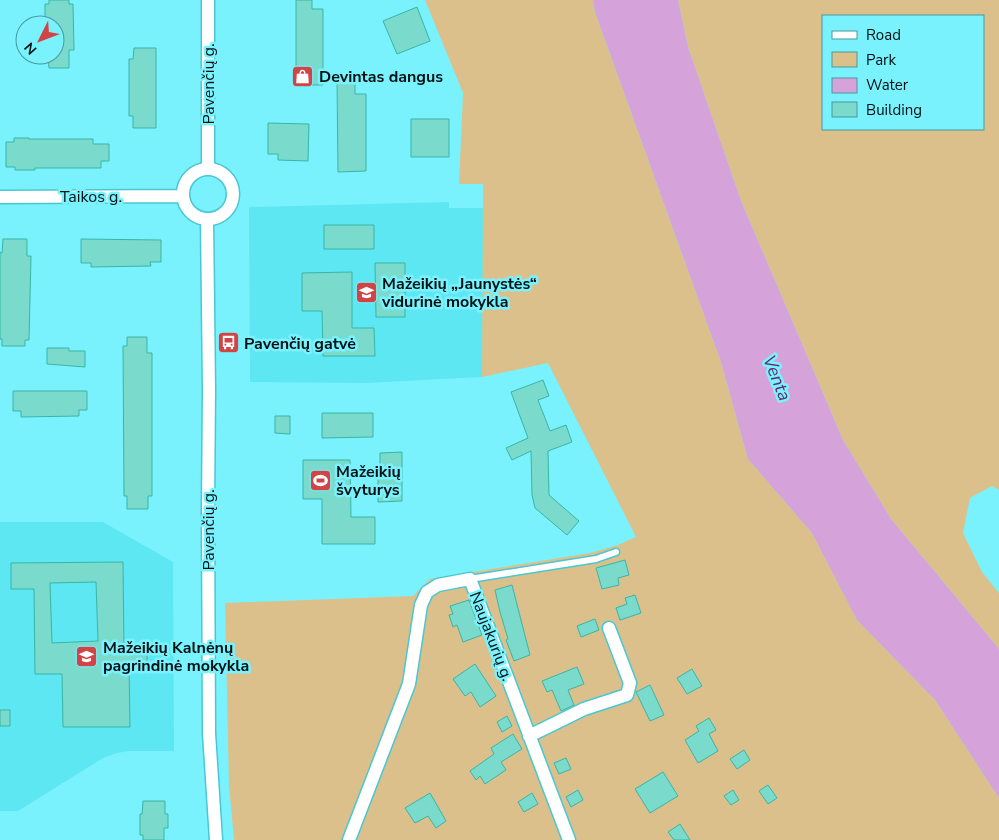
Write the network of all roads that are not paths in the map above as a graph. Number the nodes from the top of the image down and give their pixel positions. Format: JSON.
{"nodes":[{"id":1,"x":208,"y":0,"type":"edge"},
{"id":2,"x":208,"y":168,"type":"junction"},
{"id":3,"x":183,"y":196,"type":"junction"},
{"id":4,"x":0,"y":197,"type":"edge"},
{"id":5,"x":207,"y":219,"type":"junction"},
{"id":6,"x":616,"y":552,"type":"dead end"},
{"id":7,"x":470,"y":579,"type":"junction"},
{"id":8,"x":609,"y":628,"type":"dead end"},
{"id":9,"x":529,"y":736,"type":"junction"},
{"id":10,"x":216,"y":840,"type":"edge"},
{"id":11,"x":350,"y":840,"type":"edge"},
{"id":12,"x":569,"y":840,"type":"edge"}],
"edges":[{"from":1,"to":2,"type":"street","name":"Pavenčių g."},
{"from":2,"to":3,"type":"street"},
{"from":2,"to":5,"type":"street"},
{"from":3,"to":4,"type":"street","name":"Taikos g."},
{"from":3,"to":5,"type":"street"},
{"from":5,"to":10,"type":"street","name":"Pavenčių g."},
{"from":6,"to":7,"type":"lane"},
{"from":7,"to":9,"type":"street","name":"Naujakurių g."},
{"from":7,"to":11,"type":"street","name":"Naujakurių g."},
{"from":8,"to":9,"type":"street"},
{"from":9,"to":12,"type":"street","name":"Naujakurių g."}]}
